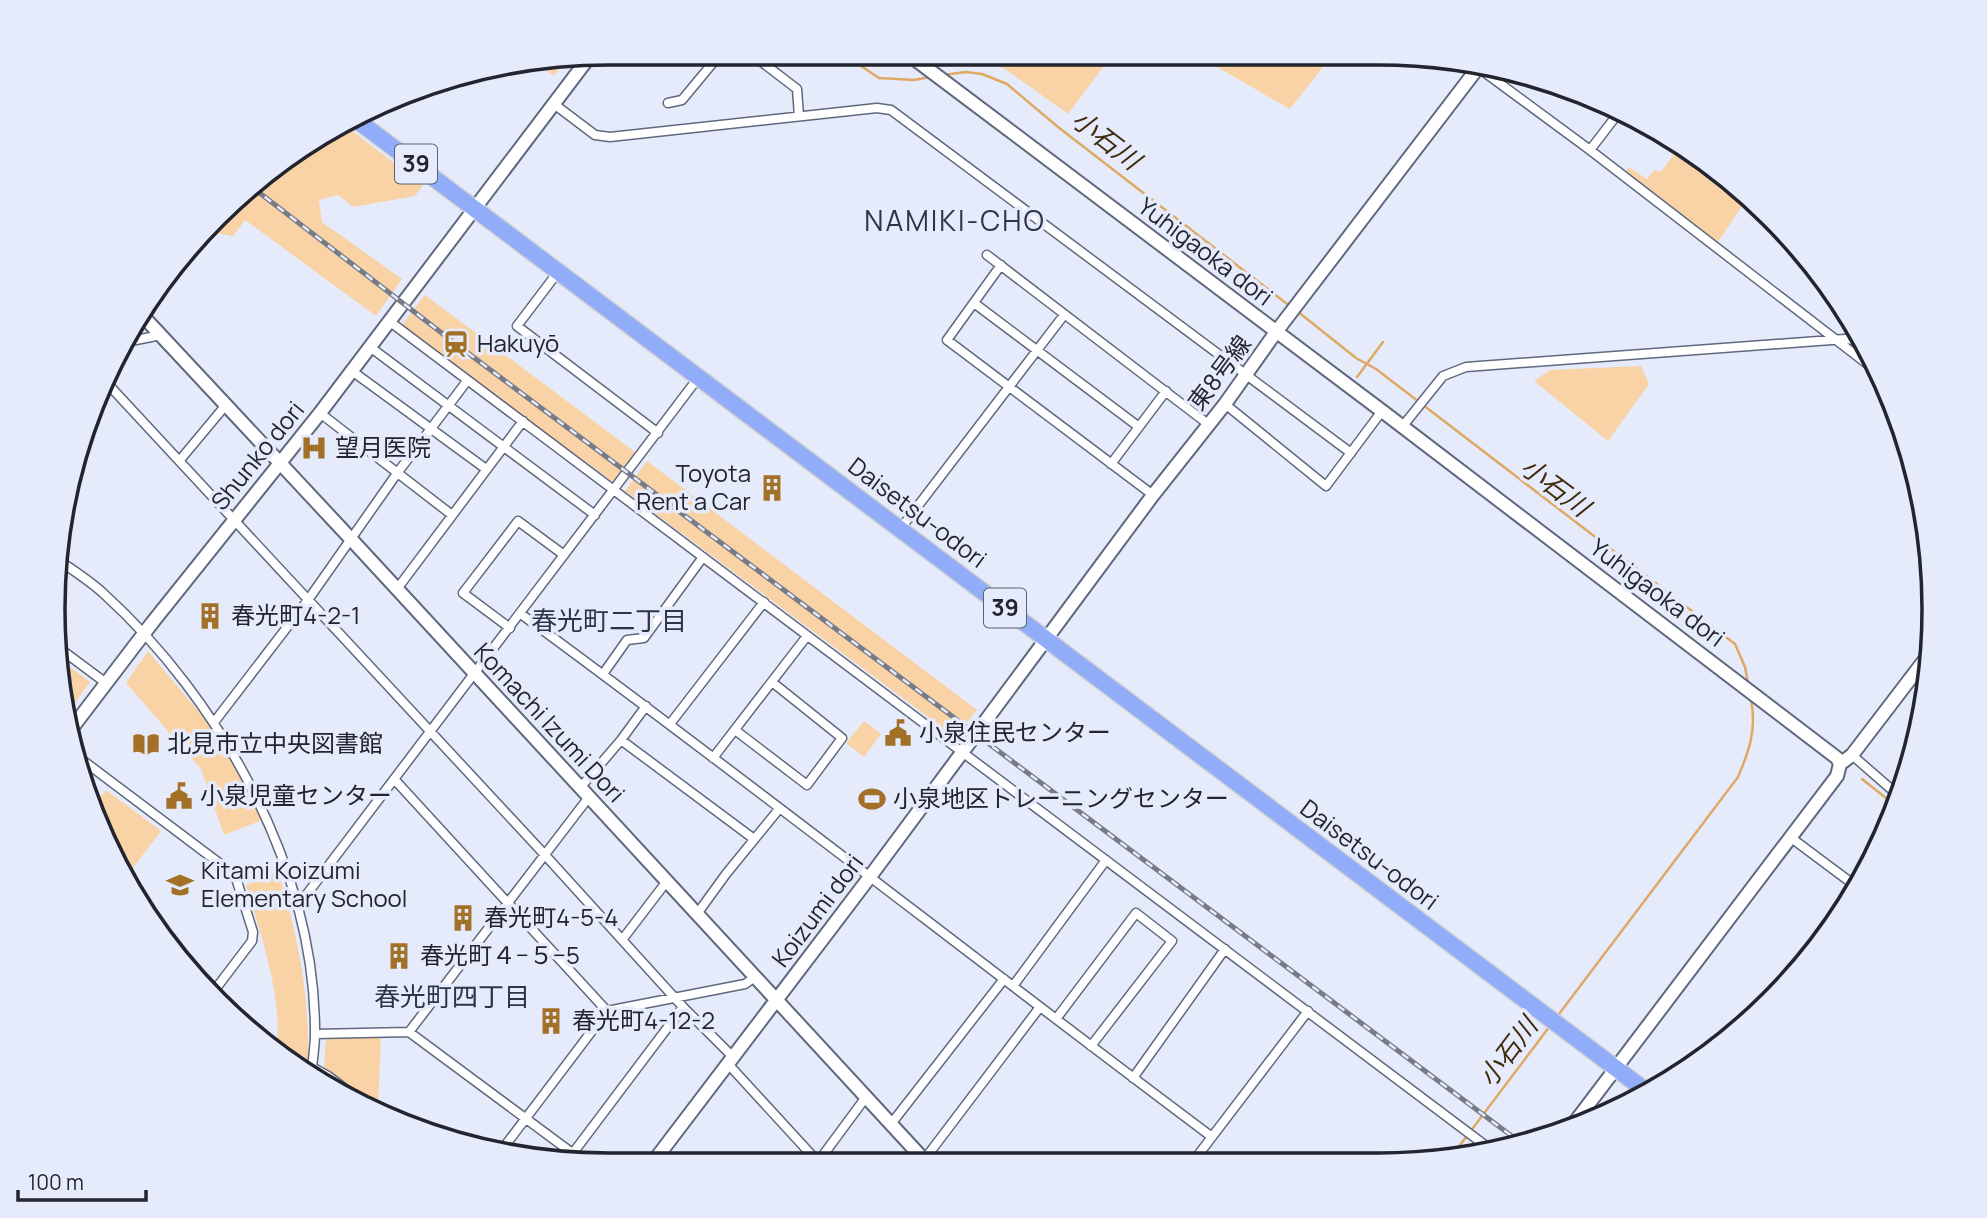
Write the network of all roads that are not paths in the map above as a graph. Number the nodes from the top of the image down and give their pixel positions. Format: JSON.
{"nodes":[{"id":1,"x":711,"y":65,"type":"edge"},
{"id":2,"x":766,"y":65,"type":"edge"},
{"id":3,"x":923,"y":65,"type":"edge"},
{"id":4,"x":583,"y":66,"type":"edge"},
{"id":5,"x":1471,"y":73,"type":"edge"},
{"id":6,"x":1493,"y":77,"type":"edge"},
{"id":7,"x":668,"y":103,"type":"dead end"},
{"id":8,"x":554,"y":104,"type":"junction"},
{"id":9,"x":799,"y":117,"type":"junction"},
{"id":10,"x":1614,"y":119,"type":"edge"},
{"id":11,"x":362,"y":124,"type":"edge"},
{"id":12,"x":1590,"y":150,"type":"junction"},
{"id":13,"x":473,"y":208,"type":"junction"},
{"id":14,"x":987,"y":255,"type":"dead end"},
{"id":15,"x":1001,"y":265,"type":"junction"},
{"id":16,"x":558,"y":272,"type":"junction"},
{"id":17,"x":974,"y":303,"type":"junction"},
{"id":18,"x":1064,"y":315,"type":"junction"},
{"id":19,"x":148,"y":321,"type":"edge"},
{"id":20,"x":389,"y":321,"type":"junction"},
{"id":21,"x":1276,"y":332,"type":"junction"},
{"id":22,"x":161,"y":335,"type":"junction"},
{"id":23,"x":137,"y":339,"type":"edge"},
{"id":24,"x":1836,"y":341,"type":"junction"},
{"id":25,"x":1851,"y":341,"type":"edge"},
{"id":26,"x":370,"y":347,"type":"junction"},
{"id":27,"x":1037,"y":350,"type":"junction"},
{"id":28,"x":1862,"y":360,"type":"edge"},
{"id":29,"x":352,"y":371,"type":"junction"},
{"id":30,"x":1246,"y":373,"type":"junction"},
{"id":31,"x":698,"y":378,"type":"junction"},
{"id":32,"x":467,"y":380,"type":"junction"},
{"id":33,"x":1009,"y":385,"type":"junction"},
{"id":34,"x":112,"y":388,"type":"edge"},
{"id":35,"x":1166,"y":391,"type":"junction"},
{"id":36,"x":1225,"y":404,"type":"junction"},
{"id":37,"x":225,"y":406,"type":"junction"},
{"id":38,"x":448,"y":406,"type":"junction"},
{"id":39,"x":1382,"y":411,"type":"junction"},
{"id":40,"x":320,"y":413,"type":"junction"},
{"id":41,"x":523,"y":421,"type":"junction"},
{"id":42,"x":1208,"y":424,"type":"junction"},
{"id":43,"x":1139,"y":427,"type":"junction"},
{"id":44,"x":1402,"y":427,"type":"junction"},
{"id":45,"x":431,"y":429,"type":"junction"},
{"id":46,"x":658,"y":433,"type":"junction"},
{"id":47,"x":503,"y":447,"type":"junction"},
{"id":48,"x":1351,"y":453,"type":"junction"},
{"id":49,"x":180,"y":460,"type":"junction"},
{"id":50,"x":280,"y":463,"type":"junction"},
{"id":51,"x":1111,"y":464,"type":"junction"},
{"id":52,"x":486,"y":469,"type":"junction"},
{"id":53,"x":398,"y":472,"type":"junction"},
{"id":54,"x":614,"y":490,"type":"junction"},
{"id":55,"x":1153,"y":495,"type":"junction"},
{"id":56,"x":452,"y":514,"type":"junction"},
{"id":57,"x":595,"y":515,"type":"junction"},
{"id":58,"x":233,"y":521,"type":"junction"},
{"id":59,"x":901,"y":528,"type":"junction"},
{"id":60,"x":350,"y":538,"type":"junction"},
{"id":61,"x":564,"y":555,"type":"junction"},
{"id":62,"x":703,"y":557,"type":"junction"},
{"id":63,"x":67,"y":566,"type":"edge"},
{"id":64,"x":397,"y":589,"type":"junction"},
{"id":65,"x":308,"y":600,"type":"junction"},
{"id":66,"x":764,"y":602,"type":"junction"},
{"id":67,"x":521,"y":614,"type":"junction"},
{"id":68,"x":510,"y":628,"type":"junction"},
{"id":69,"x":144,"y":632,"type":"junction"},
{"id":70,"x":807,"y":636,"type":"junction"},
{"id":71,"x":1046,"y":640,"type":"junction"},
{"id":72,"x":67,"y":654,"type":"edge"},
{"id":73,"x":1919,"y":667,"type":"edge"},
{"id":74,"x":475,"y":674,"type":"junction"},
{"id":75,"x":603,"y":674,"type":"junction"},
{"id":76,"x":772,"y":682,"type":"junction"},
{"id":77,"x":106,"y":683,"type":"junction"},
{"id":78,"x":646,"y":706,"type":"junction"},
{"id":79,"x":215,"y":721,"type":"junction"},
{"id":80,"x":77,"y":722,"type":"edge"},
{"id":81,"x":670,"y":723,"type":"junction"},
{"id":82,"x":735,"y":730,"type":"junction"},
{"id":83,"x":429,"y":732,"type":"junction"},
{"id":84,"x":621,"y":740,"type":"junction"},
{"id":85,"x":962,"y":753,"type":"junction"},
{"id":86,"x":1852,"y":755,"type":"junction"},
{"id":87,"x":713,"y":758,"type":"junction"},
{"id":88,"x":88,"y":764,"type":"edge"},
{"id":89,"x":1840,"y":764,"type":"junction"},
{"id":90,"x":394,"y":779,"type":"junction"},
{"id":91,"x":1891,"y":789,"type":"edge"},
{"id":92,"x":585,"y":793,"type":"junction"},
{"id":93,"x":779,"y":809,"type":"junction"},
{"id":94,"x":1790,"y":837,"type":"junction"},
{"id":95,"x":754,"y":839,"type":"junction"},
{"id":96,"x":545,"y":855,"type":"junction"},
{"id":97,"x":1106,"y":860,"type":"junction"},
{"id":98,"x":869,"y":878,"type":"junction"},
{"id":99,"x":667,"y":881,"type":"junction"},
{"id":100,"x":1849,"y":881,"type":"edge"},
{"id":101,"x":296,"y":902,"type":"junction"},
{"id":102,"x":507,"y":904,"type":"junction"},
{"id":103,"x":697,"y":914,"type":"junction"},
{"id":104,"x":622,"y":940,"type":"junction"},
{"id":105,"x":1225,"y":949,"type":"junction"},
{"id":106,"x":755,"y":977,"type":"junction"},
{"id":107,"x":1004,"y":979,"type":"junction"},
{"id":108,"x":1013,"y":986,"type":"junction"},
{"id":109,"x":217,"y":987,"type":"edge"},
{"id":110,"x":676,"y":998,"type":"junction"},
{"id":111,"x":776,"y":1001,"type":"junction"},
{"id":112,"x":683,"y":1007,"type":"junction"},
{"id":113,"x":1040,"y":1007,"type":"junction"},
{"id":114,"x":1308,"y":1011,"type":"junction"},
{"id":115,"x":607,"y":1012,"type":"junction"},
{"id":116,"x":1056,"y":1019,"type":"junction"},
{"id":117,"x":409,"y":1032,"type":"junction"},
{"id":118,"x":315,"y":1034,"type":"junction"},
{"id":119,"x":1091,"y":1046,"type":"junction"},
{"id":120,"x":731,"y":1062,"type":"junction"},
{"id":121,"x":312,"y":1065,"type":"edge"},
{"id":122,"x":1616,"y":1068,"type":"junction"},
{"id":123,"x":1133,"y":1078,"type":"junction"},
{"id":124,"x":1639,"y":1086,"type":"edge"},
{"id":125,"x":866,"y":1097,"type":"junction"},
{"id":126,"x":1581,"y":1114,"type":"edge"},
{"id":127,"x":526,"y":1118,"type":"junction"},
{"id":128,"x":891,"y":1124,"type":"junction"},
{"id":129,"x":1212,"y":1137,"type":"junction"},
{"id":130,"x":1483,"y":1143,"type":"edge"},
{"id":131,"x":507,"y":1144,"type":"edge"},
{"id":132,"x":563,"y":1151,"type":"edge"},
{"id":133,"x":574,"y":1152,"type":"edge"},
{"id":134,"x":660,"y":1153,"type":"edge"},
{"id":135,"x":810,"y":1153,"type":"edge"},
{"id":136,"x":825,"y":1153,"type":"edge"},
{"id":137,"x":918,"y":1153,"type":"edge"},
{"id":138,"x":931,"y":1153,"type":"edge"},
{"id":139,"x":1200,"y":1153,"type":"edge"}],
"edges":[{"from":1,"to":7,"type":"street"},
{"from":2,"to":9,"type":"street"},
{"from":3,"to":21,"type":"street","name":"Yuhigaoka dori"},
{"from":4,"to":8,"type":"street","name":"Shunko dori"},
{"from":5,"to":21,"type":"street","name":"東8号線"},
{"from":6,"to":12,"type":"street"},
{"from":8,"to":9,"type":"street"},
{"from":8,"to":13,"type":"street","name":"Shunko dori"},
{"from":9,"to":30,"type":"street"},
{"from":10,"to":12,"type":"street"},
{"from":11,"to":13,"type":"highway","name":"Daisetsu-odori","number":"39"},
{"from":12,"to":24,"type":"street"},
{"from":13,"to":16,"type":"highway","name":"Daisetsu-odori","number":"39"},
{"from":13,"to":20,"type":"street","name":"Shunko dori"},
{"from":14,"to":15,"type":"street"},
{"from":15,"to":17,"type":"street"},
{"from":15,"to":18,"type":"street"},
{"from":16,"to":31,"type":"highway","name":"Daisetsu-odori","number":"39"},
{"from":16,"to":46,"type":"street"},
{"from":17,"to":27,"type":"street"},
{"from":17,"to":33,"type":"street"},
{"from":18,"to":27,"type":"street"},
{"from":18,"to":35,"type":"street"},
{"from":19,"to":22,"type":"street","name":"Komachi Izumi Dori"},
{"from":20,"to":26,"type":"street","name":"Shunko dori"},
{"from":20,"to":32,"type":"street"},
{"from":21,"to":30,"type":"street","name":"東8号線"},
{"from":21,"to":39,"type":"street","name":"Yuhigaoka dori"},
{"from":22,"to":23,"type":"street"},
{"from":22,"to":37,"type":"street","name":"Komachi Izumi Dori"},
{"from":24,"to":25,"type":"street"},
{"from":24,"to":28,"type":"street"},
{"from":24,"to":44,"type":"street"},
{"from":26,"to":29,"type":"street","name":"Shunko dori"},
{"from":26,"to":38,"type":"street"},
{"from":27,"to":33,"type":"street"},
{"from":27,"to":43,"type":"street"},
{"from":29,"to":40,"type":"street","name":"Shunko dori"},
{"from":29,"to":45,"type":"street"},
{"from":30,"to":36,"type":"street","name":"東8号線"},
{"from":30,"to":48,"type":"street"},
{"from":31,"to":46,"type":"street"},
{"from":31,"to":59,"type":"highway","name":"Daisetsu-odori","number":"39"},
{"from":32,"to":38,"type":"street"},
{"from":32,"to":41,"type":"street"},
{"from":33,"to":51,"type":"street"},
{"from":33,"to":59,"type":"street"},
{"from":34,"to":49,"type":"street"},
{"from":35,"to":42,"type":"street"},
{"from":35,"to":43,"type":"street"},
{"from":36,"to":42,"type":"street","name":"東8号線"},
{"from":36,"to":48,"type":"street"},
{"from":37,"to":49,"type":"street"},
{"from":37,"to":50,"type":"street","name":"Komachi Izumi Dori"},
{"from":38,"to":45,"type":"street"},
{"from":38,"to":47,"type":"street"},
{"from":39,"to":44,"type":"street","name":"Yuhigaoka dori"},
{"from":39,"to":48,"type":"street"},
{"from":40,"to":50,"type":"street","name":"Shunko dori"},
{"from":40,"to":53,"type":"street"},
{"from":41,"to":47,"type":"street"},
{"from":41,"to":54,"type":"street"},
{"from":42,"to":55,"type":"street","name":"東8号線"},
{"from":43,"to":51,"type":"street"},
{"from":44,"to":89,"type":"street","name":"Yuhigaoka dori"},
{"from":45,"to":52,"type":"street"},
{"from":45,"to":53,"type":"street"},
{"from":46,"to":54,"type":"street"},
{"from":47,"to":52,"type":"street"},
{"from":47,"to":57,"type":"street"},
{"from":49,"to":58,"type":"street"},
{"from":50,"to":58,"type":"street","name":"Shunko dori"},
{"from":50,"to":60,"type":"street","name":"Komachi Izumi Dori"},
{"from":51,"to":55,"type":"street"},
{"from":52,"to":56,"type":"street"},
{"from":53,"to":56,"type":"street"},
{"from":53,"to":60,"type":"street"},
{"from":54,"to":57,"type":"street"},
{"from":54,"to":62,"type":"street"},
{"from":55,"to":71,"type":"street","name":"東8号線"},
{"from":56,"to":64,"type":"street"},
{"from":57,"to":61,"type":"street"},
{"from":58,"to":65,"type":"street"},
{"from":58,"to":69,"type":"street","name":"Shunko dori"},
{"from":59,"to":71,"type":"highway","name":"Daisetsu-odori","number":"39"},
{"from":60,"to":64,"type":"street","name":"Komachi Izumi Dori"},
{"from":60,"to":65,"type":"street"},
{"from":61,"to":67,"type":"street"},
{"from":61,"to":68,"type":"street"},
{"from":62,"to":66,"type":"street"},
{"from":62,"to":75,"type":"street"},
{"from":63,"to":69,"type":"street"},
{"from":64,"to":74,"type":"street","name":"Komachi Izumi Dori"},
{"from":65,"to":79,"type":"street"},
{"from":65,"to":83,"type":"street"},
{"from":66,"to":70,"type":"street"},
{"from":66,"to":81,"type":"street"},
{"from":67,"to":68,"type":"street"},
{"from":67,"to":75,"type":"street"},
{"from":68,"to":74,"type":"street"},
{"from":69,"to":77,"type":"street","name":"Shunko dori"},
{"from":69,"to":79,"type":"street"},
{"from":70,"to":76,"type":"street"},
{"from":70,"to":85,"type":"street"},
{"from":71,"to":85,"type":"street","name":"Koizumi dori"},
{"from":71,"to":122,"type":"highway","name":"Daisetsu-odori","number":"39"},
{"from":72,"to":77,"type":"street"},
{"from":73,"to":86,"type":"street"},
{"from":74,"to":83,"type":"street"},
{"from":74,"to":92,"type":"street","name":"Komachi Izumi Dori"},
{"from":75,"to":78,"type":"street"},
{"from":76,"to":82,"type":"street"},
{"from":76,"to":82,"type":"street"},
{"from":77,"to":80,"type":"street","name":"Shunko dori"},
{"from":78,"to":81,"type":"street"},
{"from":78,"to":84,"type":"street"},
{"from":79,"to":101,"type":"street"},
{"from":81,"to":87,"type":"street"},
{"from":82,"to":87,"type":"street"},
{"from":83,"to":90,"type":"street"},
{"from":83,"to":96,"type":"street"},
{"from":84,"to":92,"type":"street"},
{"from":84,"to":95,"type":"street"},
{"from":85,"to":97,"type":"street"},
{"from":85,"to":98,"type":"street","name":"Koizumi dori"},
{"from":86,"to":89,"type":"street"},
{"from":86,"to":91,"type":"street"},
{"from":87,"to":93,"type":"street"},
{"from":88,"to":109,"type":"street"},
{"from":89,"to":94,"type":"street"},
{"from":90,"to":101,"type":"street"},
{"from":90,"to":102,"type":"street"},
{"from":92,"to":96,"type":"street"},
{"from":92,"to":99,"type":"street","name":"Komachi Izumi Dori"},
{"from":93,"to":95,"type":"street"},
{"from":93,"to":98,"type":"street"},
{"from":94,"to":100,"type":"street"},
{"from":94,"to":122,"type":"street"},
{"from":95,"to":103,"type":"street"},
{"from":96,"to":102,"type":"street"},
{"from":96,"to":104,"type":"street"},
{"from":97,"to":105,"type":"street"},
{"from":97,"to":108,"type":"street"},
{"from":98,"to":107,"type":"street"},
{"from":98,"to":111,"type":"street","name":"Koizumi dori"},
{"from":99,"to":103,"type":"street","name":"Komachi Izumi Dori"},
{"from":99,"to":104,"type":"street"},
{"from":101,"to":118,"type":"street"},
{"from":102,"to":115,"type":"street"},
{"from":102,"to":117,"type":"street"},
{"from":103,"to":106,"type":"street","name":"Komachi Izumi Dori"},
{"from":104,"to":110,"type":"street"},
{"from":105,"to":114,"type":"street"},
{"from":105,"to":123,"type":"street"},
{"from":106,"to":110,"type":"street"},
{"from":106,"to":111,"type":"street","name":"Komachi Izumi Dori"},
{"from":107,"to":108,"type":"street"},
{"from":107,"to":128,"type":"street"},
{"from":108,"to":113,"type":"street"},
{"from":110,"to":112,"type":"street"},
{"from":110,"to":115,"type":"street"},
{"from":111,"to":120,"type":"street","name":"Koizumi dori"},
{"from":111,"to":125,"type":"street","name":"Komachi Izumi Dori"},
{"from":112,"to":120,"type":"street"},
{"from":112,"to":133,"type":"street"},
{"from":113,"to":116,"type":"street"},
{"from":113,"to":138,"type":"street"},
{"from":114,"to":129,"type":"street"},
{"from":114,"to":130,"type":"street"},
{"from":115,"to":127,"type":"street"},
{"from":116,"to":119,"type":"street"},
{"from":116,"to":119,"type":"street"},
{"from":117,"to":118,"type":"street"},
{"from":117,"to":127,"type":"street"},
{"from":118,"to":121,"type":"street"},
{"from":119,"to":123,"type":"street"},
{"from":120,"to":134,"type":"street","name":"Koizumi dori"},
{"from":120,"to":135,"type":"street"},
{"from":122,"to":124,"type":"highway","name":"Daisetsu-odori","number":"39"},
{"from":122,"to":126,"type":"street"},
{"from":123,"to":129,"type":"street"},
{"from":125,"to":128,"type":"street","name":"Komachi Izumi Dori"},
{"from":125,"to":136,"type":"street"},
{"from":127,"to":131,"type":"street"},
{"from":127,"to":132,"type":"street"},
{"from":128,"to":137,"type":"street","name":"Komachi Izumi Dori"},
{"from":129,"to":139,"type":"street"}]}
